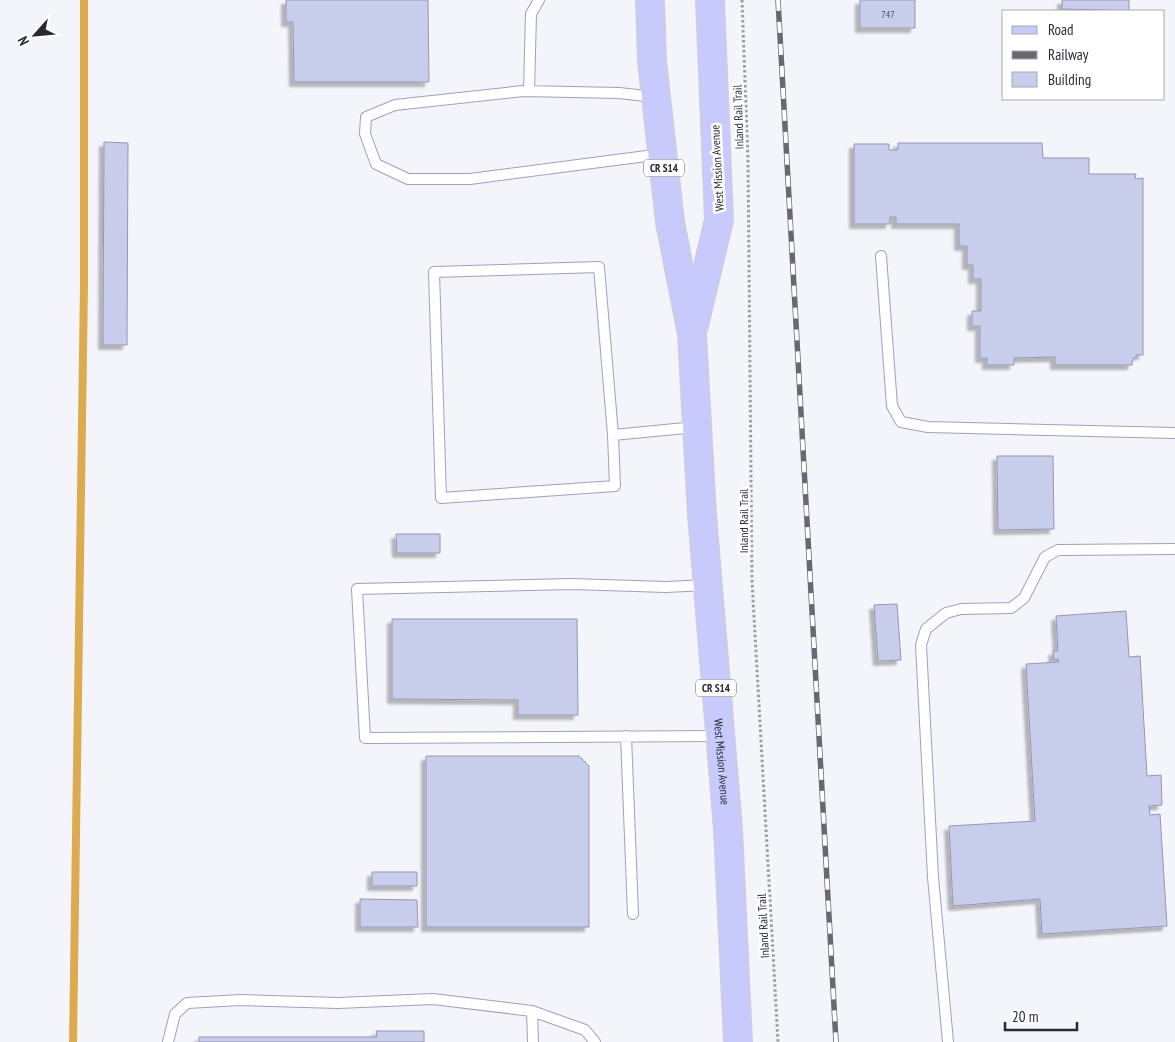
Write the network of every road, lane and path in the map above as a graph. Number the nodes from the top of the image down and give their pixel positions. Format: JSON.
{"nodes":[{"id":1,"x":539,"y":0,"type":"edge"},
{"id":2,"x":650,"y":0,"type":"edge"},
{"id":3,"x":710,"y":0,"type":"edge"},
{"id":4,"x":742,"y":0,"type":"edge"},
{"id":5,"x":529,"y":91,"type":"junction"},
{"id":6,"x":656,"y":97,"type":"junction"},
{"id":7,"x":663,"y":154,"type":"junction"},
{"id":8,"x":881,"y":256,"type":"dead end"},
{"id":9,"x":692,"y":334,"type":"junction"},
{"id":10,"x":697,"y":427,"type":"junction"},
{"id":11,"x":1175,"y":433,"type":"edge"},
{"id":12,"x":613,"y":435,"type":"junction"},
{"id":13,"x":1175,"y":549,"type":"edge"},
{"id":14,"x":708,"y":585,"type":"junction"},
{"id":15,"x":626,"y":736,"type":"junction"},
{"id":16,"x":720,"y":736,"type":"junction"},
{"id":17,"x":633,"y":914,"type":"dead end"},
{"id":18,"x":532,"y":1011,"type":"junction"},
{"id":19,"x":168,"y":1042,"type":"edge"},
{"id":20,"x":533,"y":1042,"type":"edge"},
{"id":21,"x":595,"y":1042,"type":"edge"},
{"id":22,"x":738,"y":1042,"type":"edge"},
{"id":23,"x":778,"y":1042,"type":"edge"},
{"id":24,"x":948,"y":1042,"type":"edge"}],
"edges":[{"from":1,"to":5,"type":"lane"},
{"from":2,"to":6,"type":"main road","name":"West Mission Avenue","number":"CR S14"},
{"from":3,"to":9,"type":"main road","name":"West Mission Avenue","number":"CR S14"},
{"from":4,"to":23,"type":"path","name":"Inland Rail Trail"},
{"from":5,"to":6,"type":"lane"},
{"from":5,"to":7,"type":"lane"},
{"from":6,"to":7,"type":"main road","name":"West Mission Avenue","number":"CR S14"},
{"from":7,"to":9,"type":"main road","name":"West Mission Avenue","number":"CR S14"},
{"from":8,"to":11,"type":"lane"},
{"from":9,"to":10,"type":"main road","name":"West Mission Avenue","number":"CR S14"},
{"from":10,"to":12,"type":"lane"},
{"from":10,"to":14,"type":"main road","name":"West Mission Avenue","number":"CR S14"},
{"from":12,"to":12,"type":"lane"},
{"from":13,"to":24,"type":"lane"},
{"from":14,"to":15,"type":"lane"},
{"from":14,"to":16,"type":"main road","name":"West Mission Avenue","number":"CR S14"},
{"from":15,"to":16,"type":"lane"},
{"from":15,"to":17,"type":"lane"},
{"from":16,"to":22,"type":"main road","name":"West Mission Avenue","number":"CR S14"},
{"from":18,"to":19,"type":"lane"},
{"from":18,"to":20,"type":"lane"},
{"from":18,"to":21,"type":"lane"}]}
